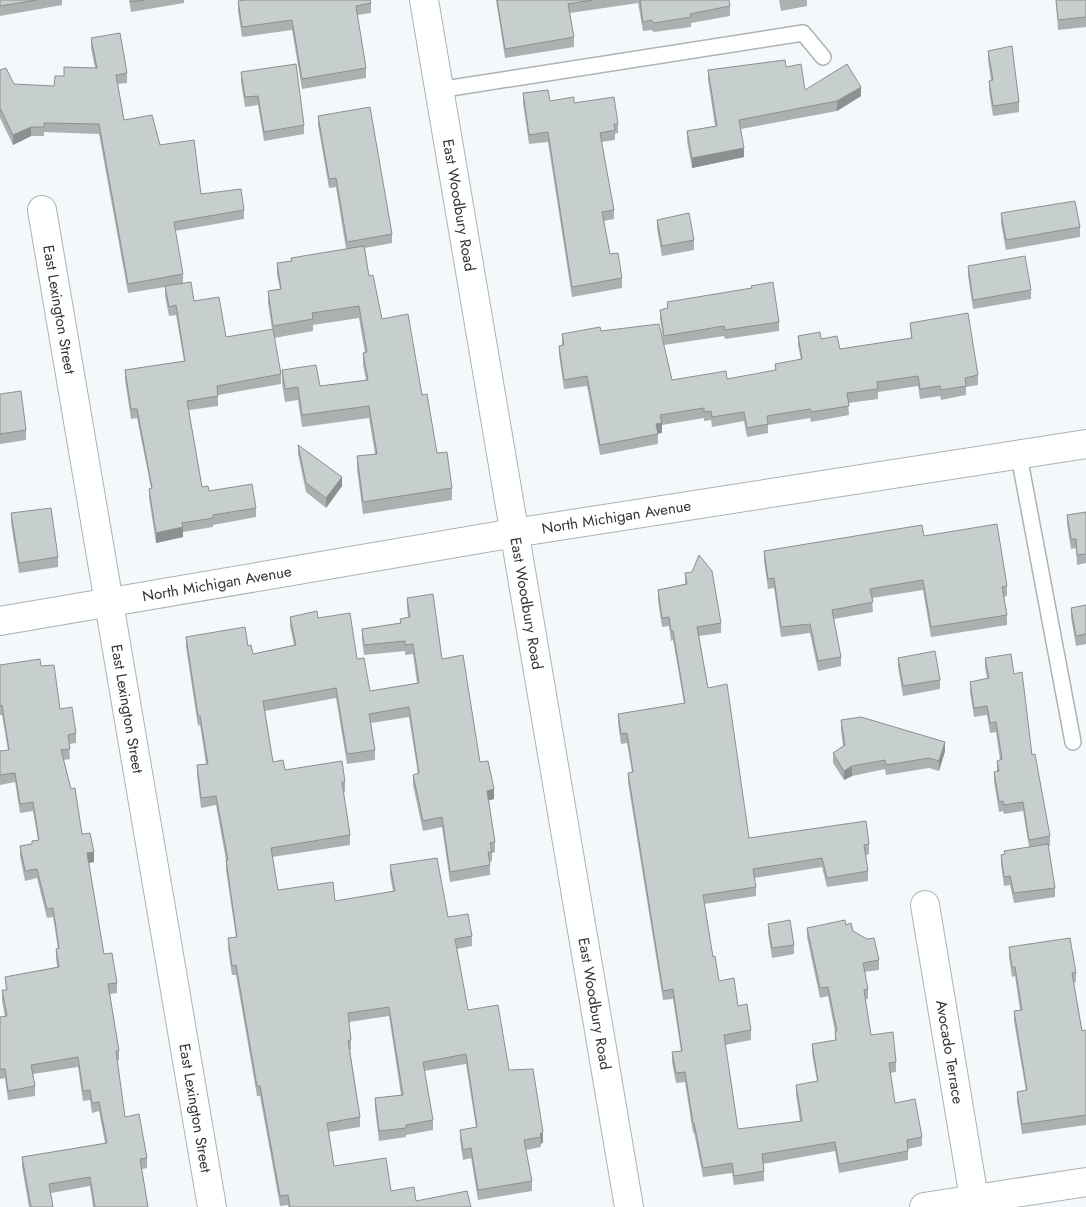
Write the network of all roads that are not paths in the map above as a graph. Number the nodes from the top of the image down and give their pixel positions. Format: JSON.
{"nodes":[{"id":1,"x":424,"y":0,"type":"edge"},
{"id":2,"x":823,"y":57,"type":"dead end"},
{"id":3,"x":438,"y":90,"type":"junction"},
{"id":4,"x":42,"y":210,"type":"dead end"},
{"id":5,"x":1086,"y":444,"type":"edge"},
{"id":6,"x":1019,"y":456,"type":"junction"},
{"id":7,"x":514,"y":533,"type":"junction"},
{"id":8,"x":109,"y":603,"type":"junction"},
{"id":9,"x":0,"y":621,"type":"edge"},
{"id":10,"x":1074,"y":742,"type":"dead end"},
{"id":11,"x":925,"y":905,"type":"dead end"},
{"id":12,"x":1086,"y":1182,"type":"edge"},
{"id":13,"x":974,"y":1198,"type":"junction"},
{"id":14,"x":212,"y":1207,"type":"edge"},
{"id":15,"x":629,"y":1207,"type":"edge"},
{"id":16,"x":924,"y":1207,"type":"edge"}],
"edges":[{"from":1,"to":3,"type":"street","name":"East Woodbury Road"},
{"from":2,"to":3,"type":"lane"},
{"from":3,"to":7,"type":"street","name":"East Woodbury Road"},
{"from":4,"to":8,"type":"street","name":"East Lexington Street"},
{"from":5,"to":6,"type":"street","name":"North Michigan Avenue"},
{"from":6,"to":7,"type":"street","name":"North Michigan Avenue"},
{"from":6,"to":10,"type":"lane"},
{"from":7,"to":8,"type":"street","name":"North Michigan Avenue"},
{"from":7,"to":15,"type":"street","name":"East Woodbury Road"},
{"from":8,"to":9,"type":"street","name":"North Michigan Avenue"},
{"from":8,"to":14,"type":"street","name":"East Lexington Street"},
{"from":11,"to":13,"type":"street","name":"Avocado Terrace"},
{"from":12,"to":13,"type":"street"},
{"from":13,"to":16,"type":"street"}]}
